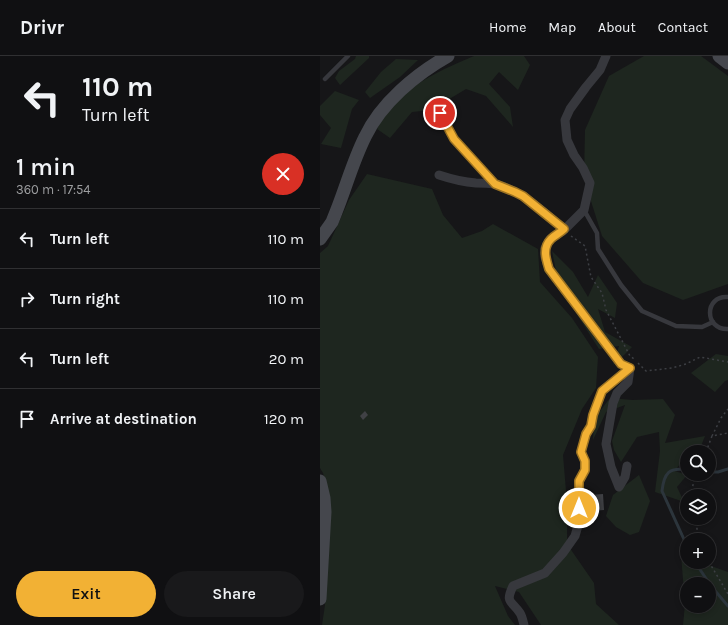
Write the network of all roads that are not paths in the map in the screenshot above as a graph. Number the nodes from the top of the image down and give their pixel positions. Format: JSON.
{"nodes":[{"id":1,"x":348,"y":56,"type":"edge"},
{"id":2,"x":448,"y":56,"type":"edge"},
{"id":3,"x":606,"y":56,"type":"edge"},
{"id":4,"x":719,"y":56,"type":"edge"},
{"id":5,"x":728,"y":63,"type":"edge"},
{"id":6,"x":325,"y":79,"type":"dead end"},
{"id":7,"x":440,"y":113,"type":"dead end"},
{"id":8,"x":439,"y":175,"type":"dead end"},
{"id":9,"x":495,"y":184,"type":"junction"},
{"id":10,"x":584,"y":210,"type":"junction"},
{"id":11,"x":563,"y":230,"type":"junction"},
{"id":12,"x":320,"y":239,"type":"edge"},
{"id":13,"x":728,"y":297,"type":"edge"},
{"id":14,"x":713,"y":322,"type":"junction"},
{"id":15,"x":728,"y":329,"type":"edge"},
{"id":16,"x":630,"y":368,"type":"junction"},
{"id":17,"x":627,"y":466,"type":"dead end"},
{"id":18,"x":320,"y":481,"type":"edge"},
{"id":19,"x":320,"y":599,"type":"edge"},
{"id":20,"x":524,"y":625,"type":"edge"}],
"edges":[{"from":1,"to":6,"type":"lane"},
{"from":2,"to":12,"type":"main road"},
{"from":3,"to":10,"type":"street"},
{"from":4,"to":5,"type":"main road"},
{"from":7,"to":9,"type":"lane"},
{"from":8,"to":9,"type":"street"},
{"from":9,"to":11,"type":"street"},
{"from":10,"to":11,"type":"street"},
{"from":10,"to":14,"type":"lane"},
{"from":11,"to":16,"type":"street"},
{"from":13,"to":14,"type":"lane"},
{"from":14,"to":15,"type":"lane"},
{"from":16,"to":17,"type":"street"},
{"from":16,"to":20,"type":"street"},
{"from":18,"to":19,"type":"main road"}]}
